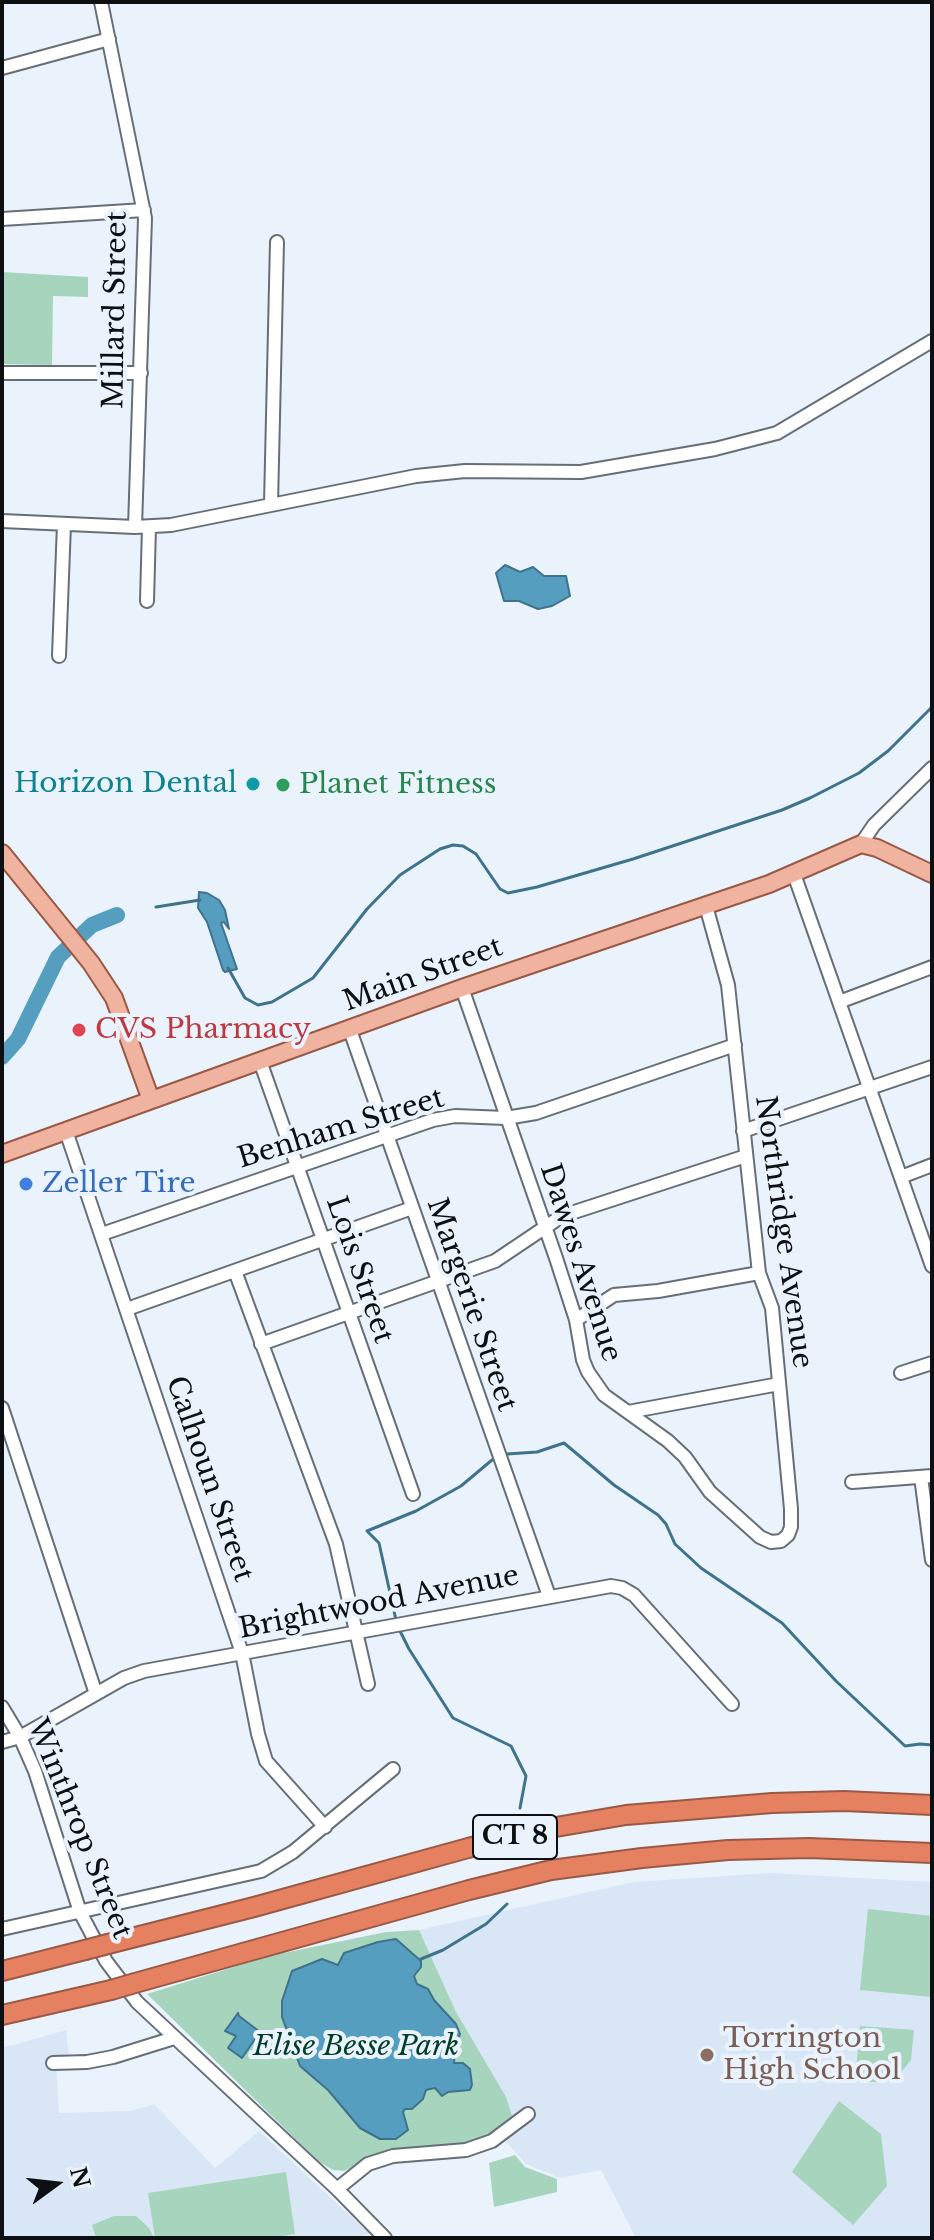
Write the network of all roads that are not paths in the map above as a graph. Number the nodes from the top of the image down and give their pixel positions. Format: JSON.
{"nodes":[{"id":1,"x":101,"y":2,"type":"edge"},
{"id":2,"x":109,"y":39,"type":"junction"},
{"id":3,"x":2,"y":68,"type":"edge"},
{"id":4,"x":144,"y":210,"type":"junction"},
{"id":5,"x":2,"y":219,"type":"edge"},
{"id":6,"x":277,"y":242,"type":"dead end"},
{"id":7,"x":932,"y":341,"type":"edge"},
{"id":8,"x":2,"y":373,"type":"edge"},
{"id":9,"x":141,"y":373,"type":"junction"},
{"id":10,"x":271,"y":504,"type":"junction"},
{"id":11,"x":2,"y":521,"type":"edge"},
{"id":12,"x":64,"y":524,"type":"junction"},
{"id":13,"x":135,"y":527,"type":"junction"},
{"id":14,"x":149,"y":527,"type":"junction"},
{"id":15,"x":147,"y":601,"type":"dead end"},
{"id":16,"x":59,"y":656,"type":"dead end"},
{"id":17,"x":932,"y":768,"type":"edge"},
{"id":18,"x":861,"y":844,"type":"junction"},
{"id":19,"x":2,"y":853,"type":"edge"},
{"id":20,"x":794,"y":874,"type":"junction"},
{"id":21,"x":932,"y":874,"type":"edge"},
{"id":22,"x":706,"y":906,"type":"junction"},
{"id":23,"x":932,"y":967,"type":"edge"},
{"id":24,"x":462,"y":988,"type":"junction"},
{"id":25,"x":839,"y":1002,"type":"junction"},
{"id":26,"x":350,"y":1030,"type":"junction"},
{"id":27,"x":735,"y":1045,"type":"junction"},
{"id":28,"x":260,"y":1061,"type":"junction"},
{"id":29,"x":932,"y":1067,"type":"edge"},
{"id":30,"x":869,"y":1089,"type":"junction"},
{"id":31,"x":151,"y":1100,"type":"junction"},
{"id":32,"x":506,"y":1118,"type":"junction"},
{"id":33,"x":66,"y":1131,"type":"junction"},
{"id":34,"x":743,"y":1131,"type":"junction"},
{"id":35,"x":386,"y":1135,"type":"junction"},
{"id":36,"x":2,"y":1154,"type":"edge"},
{"id":37,"x":746,"y":1156,"type":"junction"},
{"id":38,"x":932,"y":1165,"type":"edge"},
{"id":39,"x":297,"y":1166,"type":"junction"},
{"id":40,"x":901,"y":1177,"type":"junction"},
{"id":41,"x":412,"y":1208,"type":"junction"},
{"id":42,"x":544,"y":1226,"type":"junction"},
{"id":43,"x":102,"y":1234,"type":"junction"},
{"id":44,"x":323,"y":1240,"type":"junction"},
{"id":45,"x":932,"y":1266,"type":"edge"},
{"id":46,"x":235,"y":1271,"type":"junction"},
{"id":47,"x":759,"y":1273,"type":"junction"},
{"id":48,"x":437,"y":1281,"type":"junction"},
{"id":49,"x":127,"y":1309,"type":"junction"},
{"id":50,"x":348,"y":1312,"type":"junction"},
{"id":51,"x":576,"y":1320,"type":"junction"},
{"id":52,"x":261,"y":1344,"type":"junction"},
{"id":53,"x":932,"y":1363,"type":"edge"},
{"id":54,"x":901,"y":1373,"type":"dead end"},
{"id":55,"x":779,"y":1384,"type":"junction"},
{"id":56,"x":2,"y":1408,"type":"edge"},
{"id":57,"x":628,"y":1412,"type":"junction"},
{"id":58,"x":926,"y":1476,"type":"edge"},
{"id":59,"x":852,"y":1482,"type":"dead end"},
{"id":60,"x":413,"y":1494,"type":"dead end"},
{"id":61,"x":760,"y":1537,"type":"joint"},
{"id":62,"x":932,"y":1560,"type":"edge"},
{"id":63,"x":549,"y":1596,"type":"junction"},
{"id":64,"x":355,"y":1633,"type":"junction"},
{"id":65,"x":242,"y":1653,"type":"junction"},
{"id":66,"x":368,"y":1684,"type":"dead end"},
{"id":67,"x":96,"y":1694,"type":"junction"},
{"id":68,"x":732,"y":1704,"type":"dead end"},
{"id":69,"x":2,"y":1707,"type":"edge"},
{"id":70,"x":20,"y":1737,"type":"junction"},
{"id":71,"x":2,"y":1742,"type":"edge"},
{"id":72,"x":393,"y":1769,"type":"dead end"},
{"id":73,"x":932,"y":1805,"type":"edge"},
{"id":74,"x":325,"y":1827,"type":"junction"},
{"id":75,"x":932,"y":1853,"type":"edge"},
{"id":76,"x":80,"y":1912,"type":"junction"},
{"id":77,"x":2,"y":1929,"type":"edge"},
{"id":78,"x":2,"y":1970,"type":"edge"},
{"id":79,"x":102,"y":1993,"type":"junction"},
{"id":80,"x":2,"y":2015,"type":"edge"},
{"id":81,"x":2,"y":2025,"type":"edge"},
{"id":82,"x":174,"y":2038,"type":"junction"},
{"id":83,"x":53,"y":2063,"type":"dead end"},
{"id":84,"x":528,"y":2114,"type":"dead end"},
{"id":85,"x":337,"y":2189,"type":"junction"},
{"id":86,"x":385,"y":2238,"type":"edge"}],
"edges":[{"from":1,"to":2,"type":"street","name":"Millard Street"},
{"from":2,"to":3,"type":"street"},
{"from":2,"to":4,"type":"street","name":"Millard Street"},
{"from":4,"to":5,"type":"street"},
{"from":4,"to":9,"type":"street","name":"Millard Street"},
{"from":6,"to":10,"type":"street"},
{"from":7,"to":10,"type":"street"},
{"from":8,"to":9,"type":"street"},
{"from":9,"to":13,"type":"street","name":"Millard Street"},
{"from":10,"to":14,"type":"street"},
{"from":11,"to":12,"type":"street"},
{"from":12,"to":13,"type":"street"},
{"from":12,"to":16,"type":"street"},
{"from":13,"to":14,"type":"street"},
{"from":14,"to":15,"type":"street"},
{"from":17,"to":18,"type":"street"},
{"from":18,"to":20,"type":"main road","name":"Main Street"},
{"from":18,"to":21,"type":"main road"},
{"from":19,"to":31,"type":"main road"},
{"from":20,"to":22,"type":"main road","name":"Main Street"},
{"from":20,"to":25,"type":"street"},
{"from":22,"to":24,"type":"main road","name":"Main Street"},
{"from":22,"to":27,"type":"street","name":"Northridge Avenue"},
{"from":23,"to":25,"type":"street"},
{"from":24,"to":26,"type":"main road","name":"Main Street"},
{"from":24,"to":32,"type":"street","name":"Dawes Avenue"},
{"from":25,"to":30,"type":"street"},
{"from":26,"to":28,"type":"main road","name":"Main Street"},
{"from":26,"to":35,"type":"street","name":"Margerie Street"},
{"from":27,"to":32,"type":"street","name":"Benham Street"},
{"from":27,"to":34,"type":"street","name":"Northridge Avenue"},
{"from":28,"to":31,"type":"main road","name":"Main Street"},
{"from":28,"to":39,"type":"street","name":"Lois Street"},
{"from":29,"to":30,"type":"street"},
{"from":30,"to":34,"type":"street"},
{"from":30,"to":40,"type":"street"},
{"from":31,"to":33,"type":"main road","name":"Main Street"},
{"from":32,"to":35,"type":"street","name":"Benham Street"},
{"from":32,"to":42,"type":"street","name":"Dawes Avenue"},
{"from":33,"to":36,"type":"main road","name":"Main Street"},
{"from":33,"to":43,"type":"street","name":"Calhoun Street"},
{"from":34,"to":37,"type":"street","name":"Northridge Avenue"},
{"from":35,"to":39,"type":"street","name":"Benham Street"},
{"from":35,"to":41,"type":"street","name":"Margerie Street"},
{"from":37,"to":42,"type":"street"},
{"from":37,"to":47,"type":"street","name":"Northridge Avenue"},
{"from":38,"to":40,"type":"street"},
{"from":39,"to":43,"type":"street","name":"Benham Street"},
{"from":39,"to":44,"type":"street","name":"Lois Street"},
{"from":40,"to":45,"type":"street"},
{"from":41,"to":44,"type":"street"},
{"from":41,"to":48,"type":"street","name":"Margerie Street"},
{"from":42,"to":48,"type":"street"},
{"from":42,"to":51,"type":"street","name":"Dawes Avenue"},
{"from":43,"to":49,"type":"street","name":"Calhoun Street"},
{"from":44,"to":46,"type":"street"},
{"from":44,"to":50,"type":"street","name":"Lois Street"},
{"from":46,"to":49,"type":"street"},
{"from":46,"to":52,"type":"street"},
{"from":47,"to":51,"type":"street"},
{"from":47,"to":55,"type":"street","name":"Northridge Avenue"},
{"from":48,"to":50,"type":"street"},
{"from":48,"to":63,"type":"street","name":"Margerie Street"},
{"from":49,"to":65,"type":"street","name":"Calhoun Street"},
{"from":50,"to":52,"type":"street"},
{"from":50,"to":60,"type":"street","name":"Lois Street"},
{"from":51,"to":57,"type":"street","name":"Dawes Avenue"},
{"from":52,"to":64,"type":"street"},
{"from":53,"to":54,"type":"street"},
{"from":55,"to":57,"type":"street"},
{"from":55,"to":61,"type":"street","name":"Northridge Avenue"},
{"from":56,"to":67,"type":"street"},
{"from":57,"to":61,"type":"street","name":"Dawes Avenue"},
{"from":58,"to":59,"type":"street"},
{"from":58,"to":62,"type":"street"},
{"from":63,"to":64,"type":"street","name":"Brightwood Avenue"},
{"from":63,"to":68,"type":"street","name":"Brightwood Avenue"},
{"from":64,"to":65,"type":"street","name":"Brightwood Avenue"},
{"from":64,"to":66,"type":"street"},
{"from":65,"to":67,"type":"street","name":"Brightwood Avenue"},
{"from":65,"to":74,"type":"street","name":"Calhoun Street"},
{"from":67,"to":70,"type":"street","name":"Brightwood Avenue"},
{"from":69,"to":70,"type":"street","name":"Winthrop Street"},
{"from":70,"to":71,"type":"street","name":"Brightwood Avenue"},
{"from":70,"to":76,"type":"street","name":"Winthrop Street"},
{"from":72,"to":74,"type":"street"},
{"from":73,"to":78,"type":"highway","number":"CT 8","bridge":true},
{"from":74,"to":76,"type":"street"},
{"from":75,"to":79,"type":"highway","number":"CT 8","bridge":true},
{"from":76,"to":77,"type":"street"},
{"from":76,"to":82,"type":"street","name":"Winthrop Street"},
{"from":79,"to":80,"type":"highway","number":"CT 8"},
{"from":79,"to":81,"type":"highway"},
{"from":82,"to":83,"type":"street"},
{"from":82,"to":85,"type":"street","name":"Winthrop Street"},
{"from":84,"to":85,"type":"street"},
{"from":85,"to":86,"type":"street","name":"Winthrop Street"}]}
